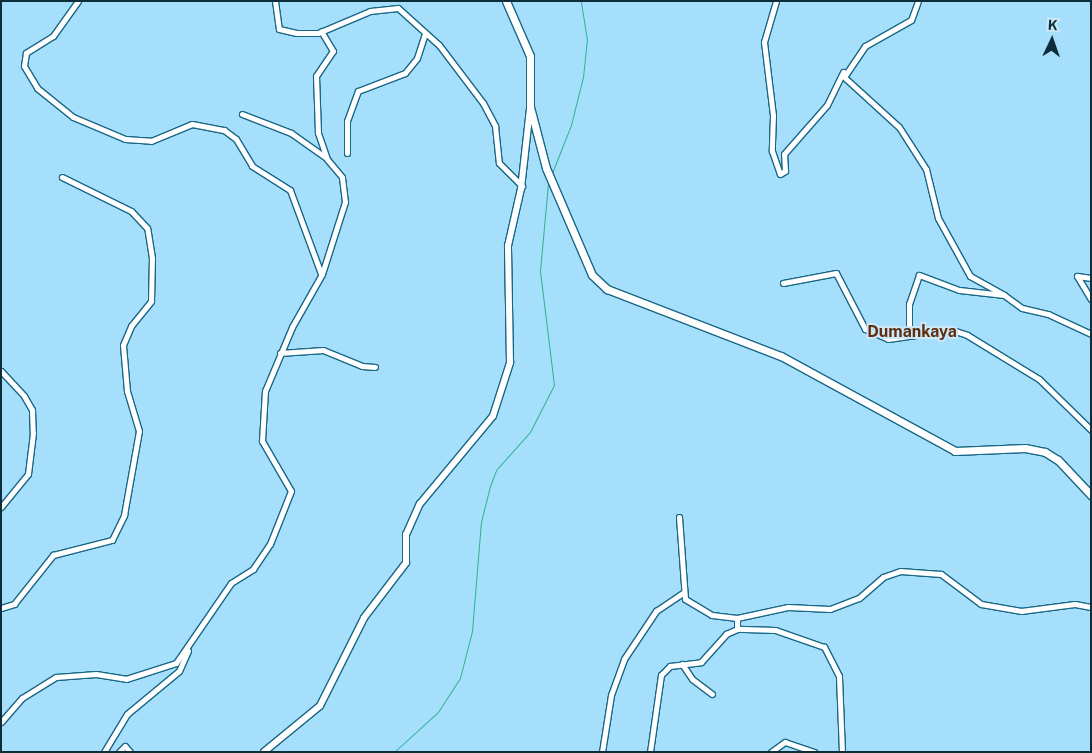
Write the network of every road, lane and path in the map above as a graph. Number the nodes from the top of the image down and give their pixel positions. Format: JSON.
{"nodes":[{"id":1,"x":78,"y":1,"type":"edge"},
{"id":2,"x":275,"y":1,"type":"edge"},
{"id":3,"x":506,"y":1,"type":"edge"},
{"id":4,"x":776,"y":1,"type":"edge"},
{"id":5,"x":918,"y":1,"type":"edge"},
{"id":6,"x":321,"y":31,"type":"junction"},
{"id":7,"x":425,"y":34,"type":"junction"},
{"id":8,"x":843,"y":72,"type":"junction"},
{"id":9,"x":530,"y":107,"type":"junction"},
{"id":10,"x":242,"y":114,"type":"dead end"},
{"id":11,"x":347,"y":152,"type":"dead end"},
{"id":12,"x":327,"y":159,"type":"junction"},
{"id":13,"x":62,"y":177,"type":"dead end"},
{"id":14,"x":522,"y":186,"type":"junction"},
{"id":15,"x":322,"y":274,"type":"junction"},
{"id":16,"x":1091,"y":278,"type":"edge"},
{"id":17,"x":783,"y":283,"type":"dead end"},
{"id":18,"x":1004,"y":295,"type":"junction"},
{"id":19,"x":1091,"y":299,"type":"edge"},
{"id":20,"x":1091,"y":334,"type":"edge"},
{"id":21,"x":909,"y":336,"type":"junction"},
{"id":22,"x":280,"y":353,"type":"junction"},
{"id":23,"x":375,"y":367,"type":"dead end"},
{"id":24,"x":1,"y":371,"type":"edge"},
{"id":25,"x":1091,"y":430,"type":"edge"},
{"id":26,"x":1091,"y":495,"type":"edge"},
{"id":27,"x":1,"y":507,"type":"edge"},
{"id":28,"x":679,"y":517,"type":"dead end"},
{"id":29,"x":683,"y":593,"type":"junction"},
{"id":30,"x":1091,"y":607,"type":"edge"},
{"id":31,"x":1,"y":608,"type":"edge"},
{"id":32,"x":736,"y":618,"type":"junction"},
{"id":33,"x":737,"y":629,"type":"junction"},
{"id":34,"x":188,"y":649,"type":"junction"},
{"id":35,"x":682,"y":664,"type":"junction"},
{"id":36,"x":712,"y":694,"type":"dead end"},
{"id":37,"x":1,"y":722,"type":"edge"},
{"id":38,"x":104,"y":752,"type":"edge"},
{"id":39,"x":119,"y":752,"type":"edge"},
{"id":40,"x":130,"y":752,"type":"edge"},
{"id":41,"x":264,"y":752,"type":"edge"},
{"id":42,"x":602,"y":752,"type":"edge"},
{"id":43,"x":650,"y":752,"type":"edge"},
{"id":44,"x":770,"y":752,"type":"edge"},
{"id":45,"x":814,"y":752,"type":"edge"},
{"id":46,"x":842,"y":752,"type":"edge"}],
"edges":[{"from":1,"to":15,"type":"street"},
{"from":2,"to":6,"type":"street"},
{"from":3,"to":9,"type":"main road"},
{"from":4,"to":8,"type":"street"},
{"from":5,"to":8,"type":"street"},
{"from":6,"to":7,"type":"street"},
{"from":6,"to":12,"type":"street"},
{"from":7,"to":11,"type":"street"},
{"from":7,"to":14,"type":"street"},
{"from":8,"to":18,"type":"street"},
{"from":9,"to":14,"type":"street"},
{"from":9,"to":26,"type":"main road"},
{"from":10,"to":12,"type":"street"},
{"from":12,"to":15,"type":"street"},
{"from":13,"to":31,"type":"street"},
{"from":14,"to":41,"type":"street"},
{"from":15,"to":22,"type":"street"},
{"from":16,"to":19,"type":"street"},
{"from":17,"to":21,"type":"street"},
{"from":18,"to":20,"type":"street"},
{"from":18,"to":21,"type":"street"},
{"from":21,"to":25,"type":"street"},
{"from":22,"to":23,"type":"street"},
{"from":22,"to":34,"type":"street"},
{"from":24,"to":27,"type":"street"},
{"from":28,"to":29,"type":"street"},
{"from":29,"to":32,"type":"street"},
{"from":29,"to":42,"type":"street"},
{"from":30,"to":32,"type":"street"},
{"from":32,"to":33,"type":"street"},
{"from":33,"to":35,"type":"street"},
{"from":33,"to":46,"type":"street"},
{"from":34,"to":37,"type":"street"},
{"from":34,"to":38,"type":"street"},
{"from":35,"to":36,"type":"street"},
{"from":35,"to":43,"type":"street"},
{"from":39,"to":40,"type":"street"},
{"from":44,"to":45,"type":"street"}]}
